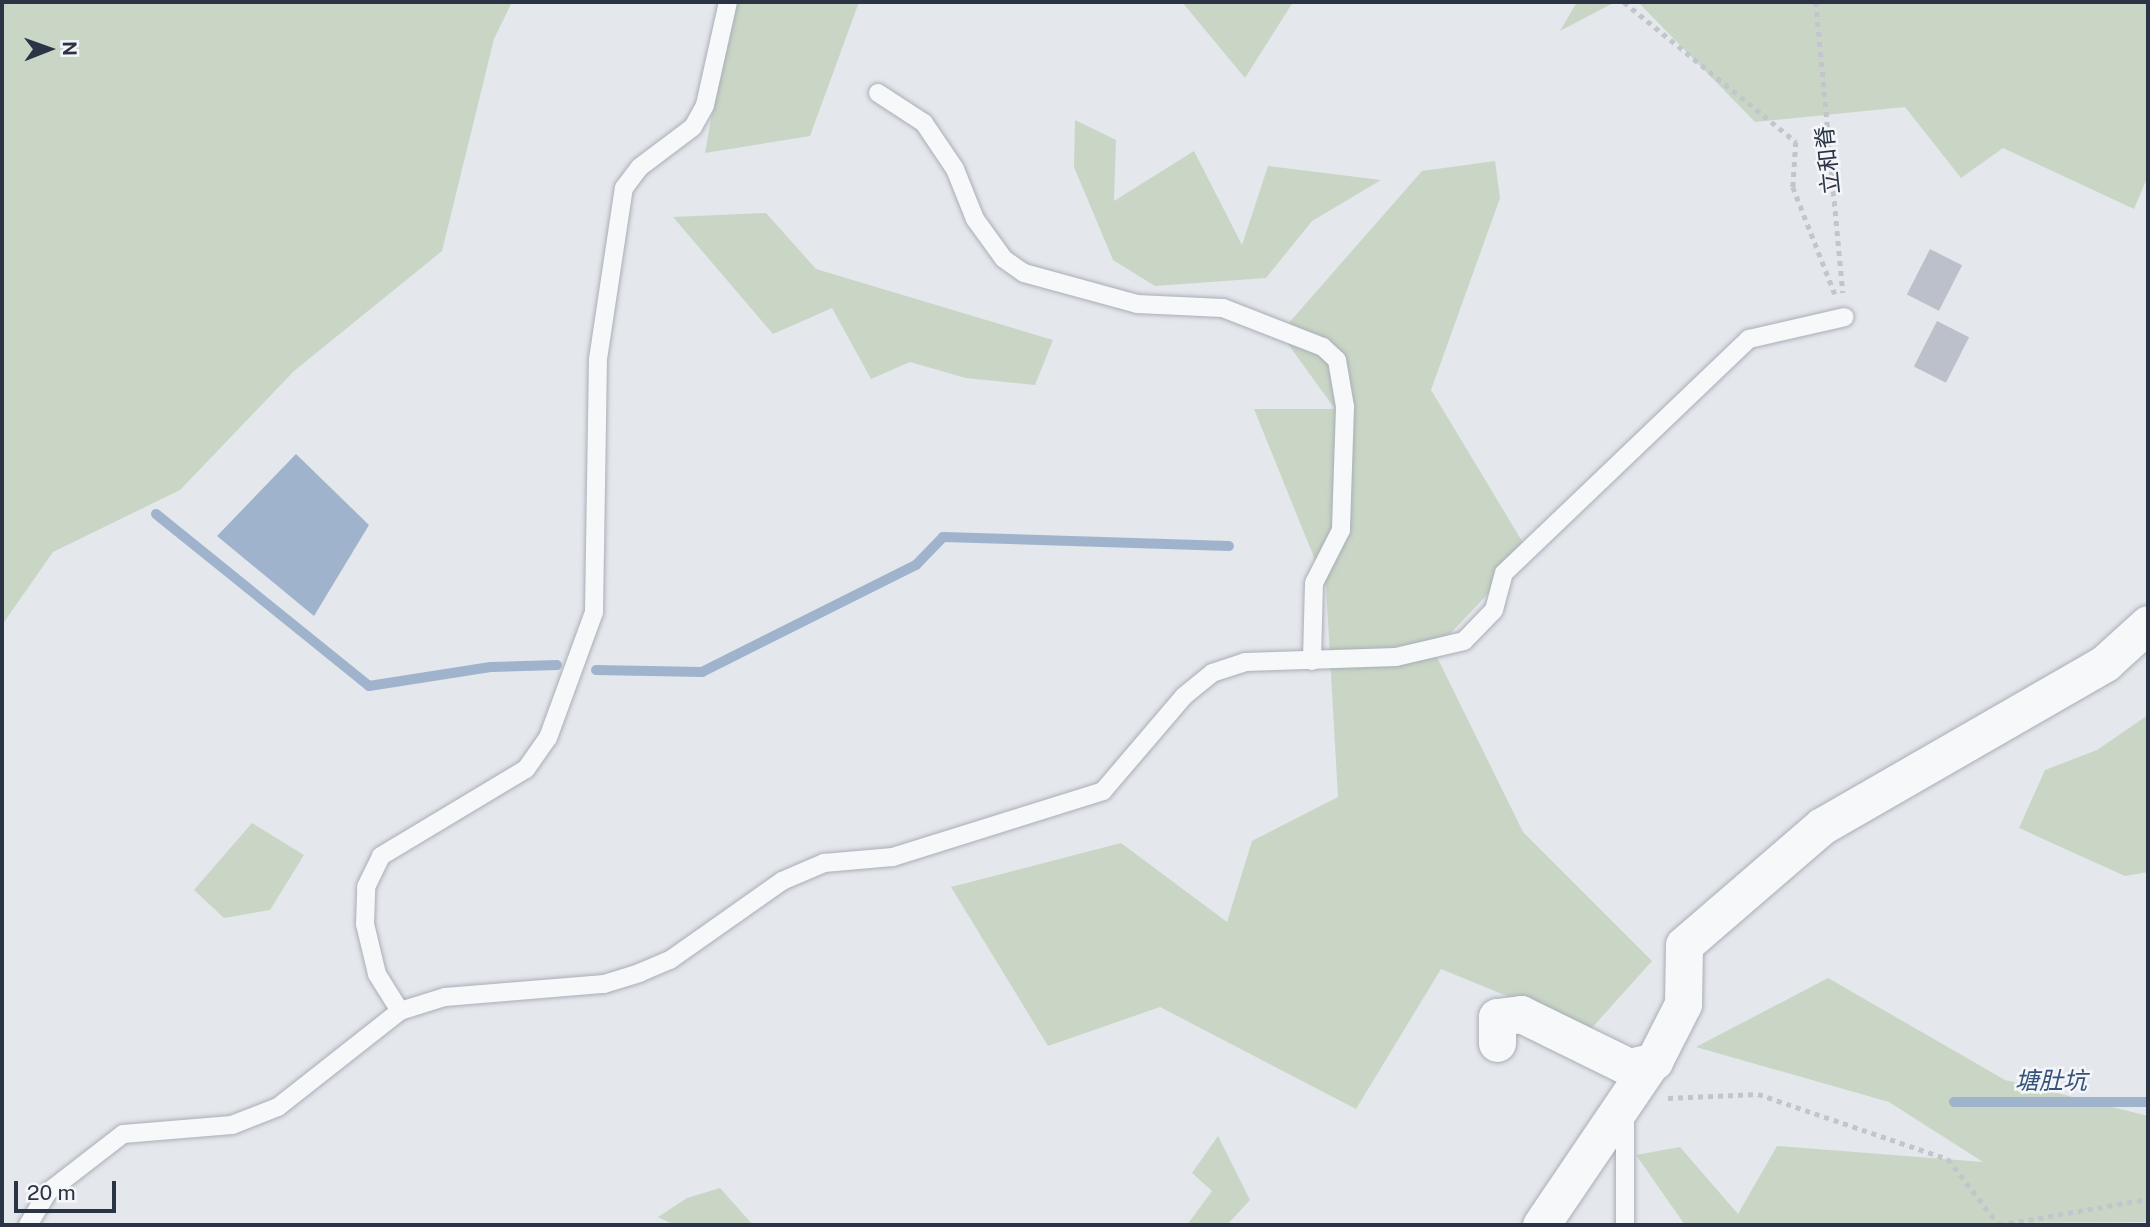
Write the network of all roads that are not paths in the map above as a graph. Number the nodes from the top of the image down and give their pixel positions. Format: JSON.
{"nodes":[{"id":1,"x":728,"y":2,"type":"edge"},
{"id":2,"x":878,"y":93,"type":"dead end"},
{"id":3,"x":1845,"y":317,"type":"road end"},
{"id":4,"x":2148,"y":624,"type":"edge"},
{"id":5,"x":1312,"y":661,"type":"junction"},
{"id":6,"x":400,"y":1011,"type":"junction"},
{"id":7,"x":1497,"y":1043,"type":"dead end"},
{"id":8,"x":1652,"y":1061,"type":"junction"},
{"id":9,"x":1626,"y":1101,"type":"junction"},
{"id":10,"x":28,"y":1225,"type":"edge"},
{"id":11,"x":1541,"y":1225,"type":"edge"},
{"id":12,"x":1625,"y":1225,"type":"edge"}],
"edges":[{"from":1,"to":6,"type":"lane"},
{"from":2,"to":5,"type":"lane"},
{"from":3,"to":5,"type":"lane"},
{"from":4,"to":8,"type":"street"},
{"from":5,"to":6,"type":"lane"},
{"from":6,"to":10,"type":"lane"},
{"from":7,"to":8,"type":"street"},
{"from":8,"to":9,"type":"street"},
{"from":9,"to":11,"type":"street"},
{"from":9,"to":12,"type":"lane"}]}
